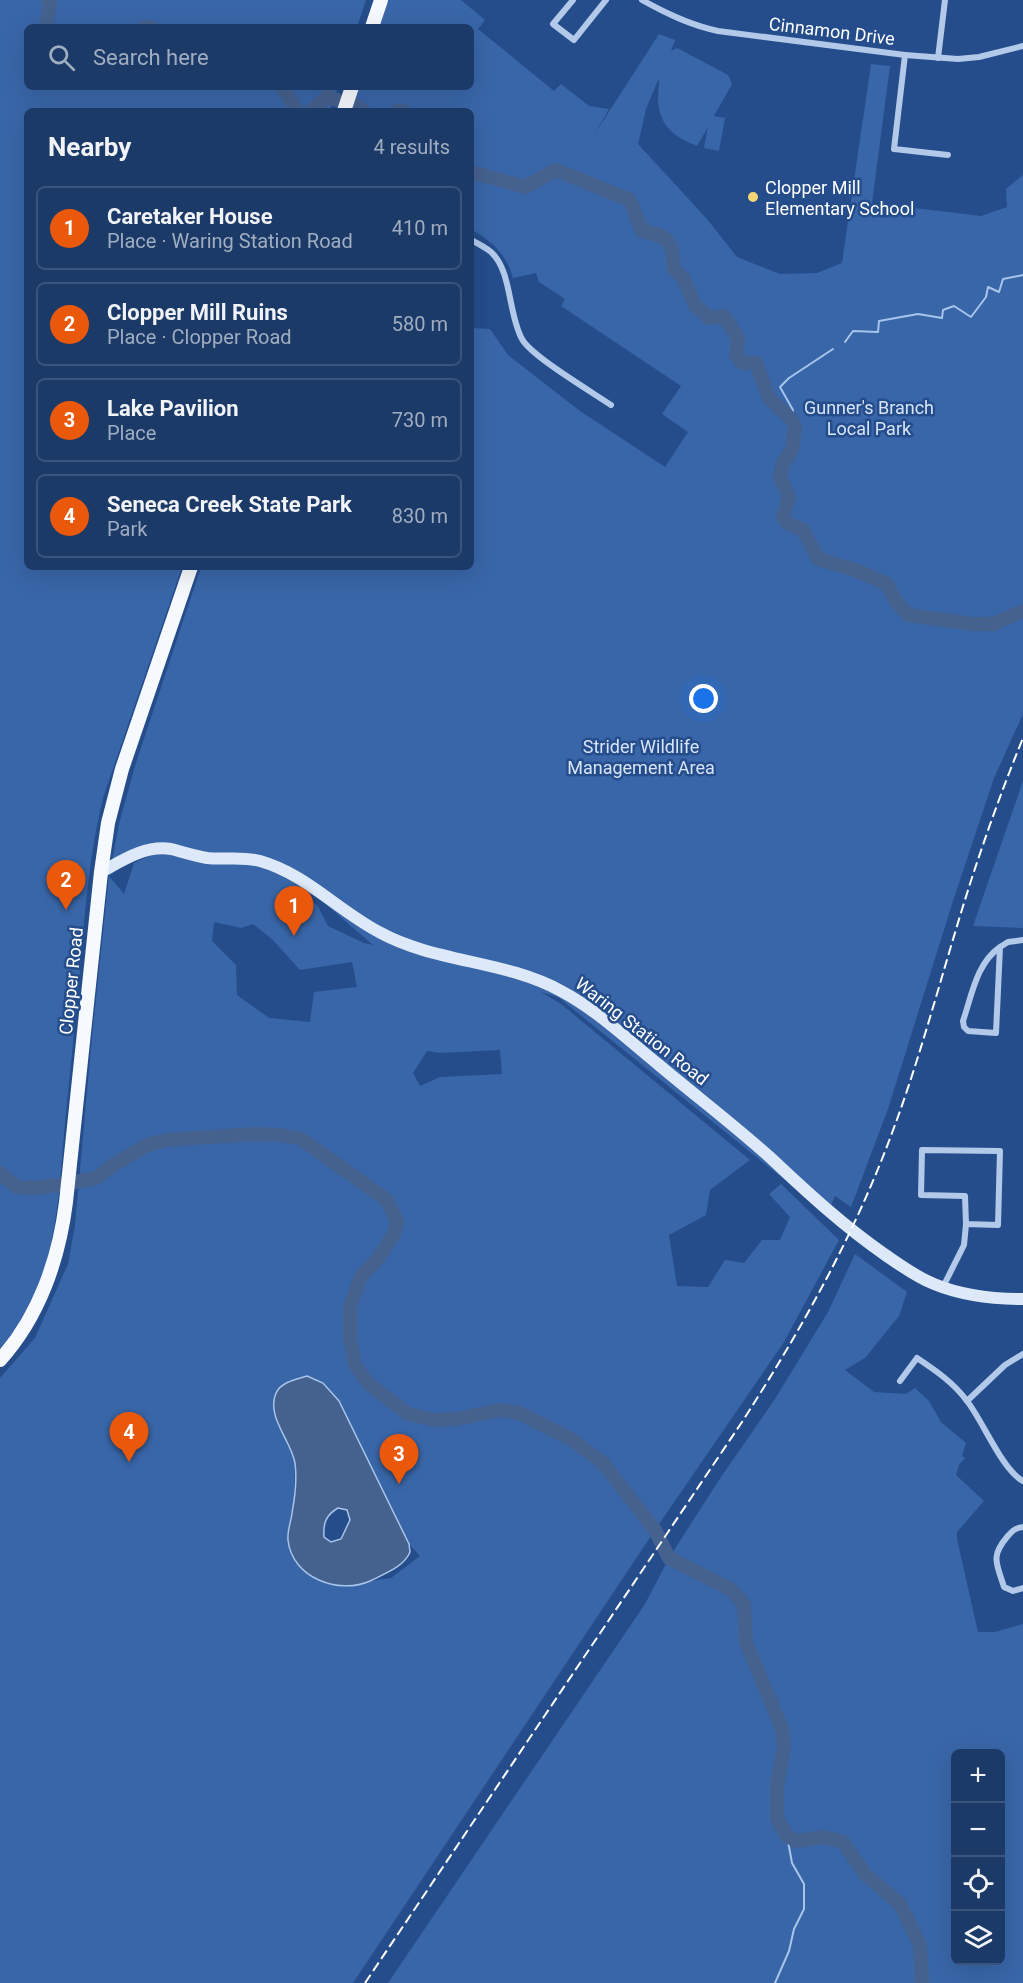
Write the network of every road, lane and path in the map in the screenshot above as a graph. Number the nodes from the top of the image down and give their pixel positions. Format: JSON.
{"nodes":[{"id":1,"x":381,"y":0,"type":"edge"},
{"id":2,"x":573,"y":0,"type":"edge"},
{"id":3,"x":606,"y":0,"type":"edge"},
{"id":4,"x":642,"y":0,"type":"edge"},
{"id":5,"x":945,"y":0,"type":"edge"},
{"id":6,"x":373,"y":24,"type":"edge"},
{"id":7,"x":1023,"y":46,"type":"edge"},
{"id":8,"x":905,"y":56,"type":"junction"},
{"id":9,"x":938,"y":58,"type":"junction"},
{"id":10,"x":351,"y":90,"type":"edge"},
{"id":11,"x":346,"y":108,"type":"edge"},
{"id":12,"x":948,"y":155,"type":"dead end"},
{"id":13,"x":474,"y":242,"type":"edge"},
{"id":14,"x":611,"y":405,"type":"dead end"},
{"id":15,"x":190,"y":570,"type":"edge"},
{"id":16,"x":101,"y":872,"type":"junction"},
{"id":17,"x":1023,"y":940,"type":"edge"},
{"id":18,"x":1000,"y":947,"type":"junction"},
{"id":19,"x":966,"y":1224,"type":"junction"},
{"id":20,"x":943,"y":1287,"type":"junction"},
{"id":21,"x":1023,"y":1299,"type":"edge"},
{"id":22,"x":1023,"y":1354,"type":"edge"},
{"id":23,"x":0,"y":1360,"type":"edge"},
{"id":24,"x":900,"y":1381,"type":"dead end"},
{"id":25,"x":968,"y":1401,"type":"junction"},
{"id":26,"x":1023,"y":1481,"type":"edge"},
{"id":27,"x":1023,"y":1527,"type":"edge"},
{"id":28,"x":1023,"y":1588,"type":"edge"}],
"edges":[{"from":1,"to":6,"type":"main road"},
{"from":2,"to":3,"type":"street"},
{"from":4,"to":8,"type":"street","name":"Cinnamon Drive"},
{"from":5,"to":9,"type":"street"},
{"from":7,"to":9,"type":"street","name":"Cinnamon Drive"},
{"from":8,"to":9,"type":"street","name":"Cinnamon Drive"},
{"from":8,"to":12,"type":"street"},
{"from":10,"to":11,"type":"main road"},
{"from":13,"to":14,"type":"street"},
{"from":15,"to":16,"type":"main road","name":"Clopper Road"},
{"from":16,"to":20,"type":"street","name":"Waring Station Road"},
{"from":16,"to":23,"type":"main road","name":"Clopper Road"},
{"from":17,"to":18,"type":"street"},
{"from":18,"to":18,"type":"street"},
{"from":19,"to":19,"type":"street"},
{"from":19,"to":20,"type":"street"},
{"from":20,"to":21,"type":"street","name":"Waring Station Road"},
{"from":22,"to":25,"type":"street"},
{"from":24,"to":25,"type":"street"},
{"from":25,"to":26,"type":"street"},
{"from":27,"to":28,"type":"street"}]}
